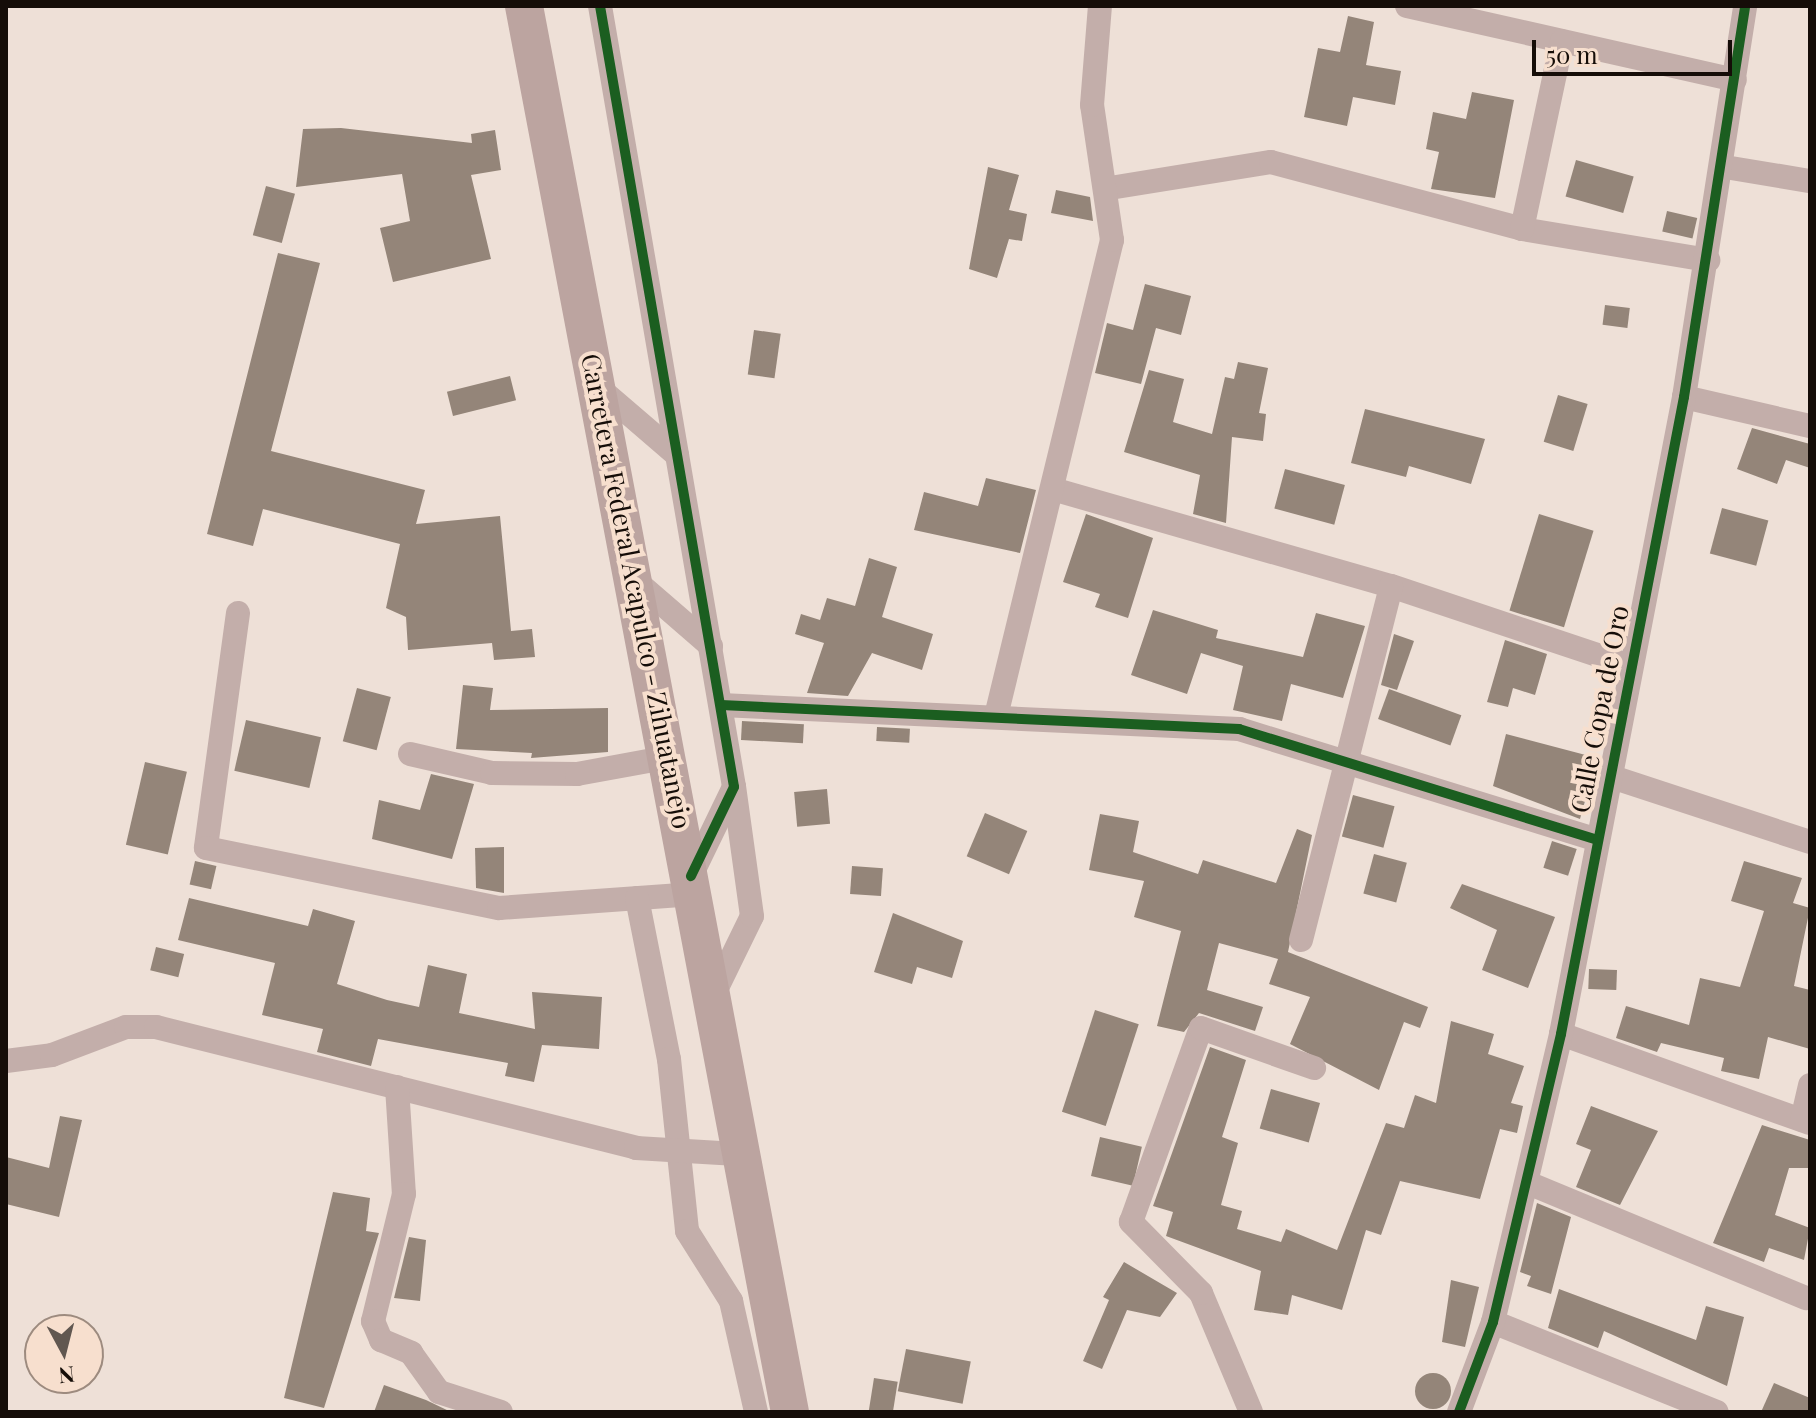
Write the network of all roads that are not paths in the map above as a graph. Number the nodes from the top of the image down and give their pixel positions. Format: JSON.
{"nodes":[{"id":1,"x":524,"y":6,"type":"edge"},
{"id":2,"x":600,"y":6,"type":"edge"},
{"id":3,"x":1100,"y":6,"type":"edge"},
{"id":4,"x":1407,"y":6,"type":"edge"},
{"id":5,"x":1745,"y":6,"type":"edge"},
{"id":6,"x":1562,"y":41,"type":"junction"},
{"id":7,"x":1735,"y":80,"type":"junction"},
{"id":8,"x":1725,"y":167,"type":"junction"},
{"id":9,"x":1810,"y":181,"type":"edge"},
{"id":10,"x":1110,"y":188,"type":"junction"},
{"id":11,"x":1522,"y":229,"type":"junction"},
{"id":12,"x":1708,"y":260,"type":"junction"},
{"id":13,"x":599,"y":388,"type":"junction"},
{"id":14,"x":1684,"y":397,"type":"junction"},
{"id":15,"x":1810,"y":426,"type":"edge"},
{"id":16,"x":677,"y":455,"type":"junction"},
{"id":17,"x":1056,"y":490,"type":"junction"},
{"id":18,"x":637,"y":582,"type":"junction"},
{"id":19,"x":1391,"y":586,"type":"junction"},
{"id":20,"x":238,"y":613,"type":"dead end"},
{"id":21,"x":711,"y":646,"type":"junction"},
{"id":22,"x":1630,"y":666,"type":"junction"},
{"id":23,"x":721,"y":705,"type":"junction"},
{"id":24,"x":996,"y":716,"type":"junction"},
{"id":25,"x":410,"y":754,"type":"dead end"},
{"id":26,"x":670,"y":757,"type":"junction"},
{"id":27,"x":1348,"y":763,"type":"junction"},
{"id":28,"x":1612,"y":777,"type":"junction"},
{"id":29,"x":734,"y":787,"type":"junction"},
{"id":30,"x":1595,"y":839,"type":"junction"},
{"id":31,"x":1810,"y":842,"type":"edge"},
{"id":32,"x":692,"y":885,"type":"junction"},
{"id":33,"x":637,"y":898,"type":"junction"},
{"id":34,"x":1301,"y":940,"type":"dead end"},
{"id":35,"x":710,"y":1002,"type":"junction"},
{"id":36,"x":1561,"y":1034,"type":"junction"},
{"id":37,"x":6,"y":1061,"type":"edge"},
{"id":38,"x":1314,"y":1068,"type":"dead end"},
{"id":39,"x":1810,"y":1085,"type":"edge"},
{"id":40,"x":397,"y":1087,"type":"junction"},
{"id":41,"x":1806,"y":1122,"type":"edge"},
{"id":42,"x":674,"y":1148,"type":"junction"},
{"id":43,"x":737,"y":1154,"type":"junction"},
{"id":44,"x":1528,"y":1183,"type":"junction"},
{"id":45,"x":1806,"y":1298,"type":"dead end"},
{"id":46,"x":1493,"y":1322,"type":"junction"},
{"id":47,"x":501,"y":1412,"type":"edge"},
{"id":48,"x":756,"y":1412,"type":"edge"},
{"id":49,"x":790,"y":1412,"type":"edge"},
{"id":50,"x":1251,"y":1412,"type":"edge"},
{"id":51,"x":1459,"y":1412,"type":"edge"},
{"id":52,"x":1717,"y":1412,"type":"edge"}],
"edges":[{"from":1,"to":13,"type":"main road","name":"Carretera Federal Acapulco - Zihuatanejo"},
{"from":2,"to":16,"type":"street"},
{"from":3,"to":10,"type":"street"},
{"from":4,"to":6,"type":"street"},
{"from":5,"to":7,"type":"street","name":"Calle Copa de Oro"},
{"from":6,"to":7,"type":"street"},
{"from":6,"to":11,"type":"street"},
{"from":7,"to":8,"type":"street","name":"Calle Copa de Oro"},
{"from":8,"to":9,"type":"street"},
{"from":8,"to":12,"type":"street","name":"Calle Copa de Oro"},
{"from":10,"to":11,"type":"street"},
{"from":10,"to":17,"type":"street"},
{"from":11,"to":12,"type":"street"},
{"from":12,"to":14,"type":"street","name":"Calle Copa de Oro"},
{"from":13,"to":16,"type":"street"},
{"from":13,"to":18,"type":"main road","name":"Carretera Federal Acapulco - Zihuatanejo"},
{"from":14,"to":15,"type":"street"},
{"from":14,"to":22,"type":"street","name":"Calle Copa de Oro"},
{"from":16,"to":21,"type":"street"},
{"from":17,"to":19,"type":"street"},
{"from":17,"to":24,"type":"street"},
{"from":18,"to":21,"type":"street"},
{"from":18,"to":26,"type":"main road","name":"Carretera Federal Acapulco - Zihuatanejo"},
{"from":19,"to":22,"type":"street"},
{"from":19,"to":27,"type":"street"},
{"from":20,"to":33,"type":"street"},
{"from":21,"to":23,"type":"street"},
{"from":22,"to":28,"type":"street","name":"Calle Copa de Oro"},
{"from":23,"to":24,"type":"street"},
{"from":23,"to":29,"type":"street"},
{"from":24,"to":27,"type":"street"},
{"from":25,"to":26,"type":"street"},
{"from":26,"to":32,"type":"main road","name":"Carretera Federal Acapulco - Zihuatanejo"},
{"from":27,"to":30,"type":"street"},
{"from":27,"to":34,"type":"street"},
{"from":28,"to":30,"type":"street","name":"Calle Copa de Oro"},
{"from":28,"to":31,"type":"street"},
{"from":29,"to":32,"type":"street"},
{"from":29,"to":35,"type":"street"},
{"from":30,"to":36,"type":"street","name":"Calle Copa de Oro"},
{"from":32,"to":33,"type":"street"},
{"from":32,"to":35,"type":"main road","name":"Carretera Federal Acapulco - Zihuatanejo"},
{"from":33,"to":42,"type":"street"},
{"from":35,"to":43,"type":"main road","name":"Carretera Federal Acapulco - Zihuatanejo"},
{"from":36,"to":41,"type":"street"},
{"from":36,"to":44,"type":"street","name":"Calle Copa de Oro"},
{"from":37,"to":40,"type":"street"},
{"from":38,"to":50,"type":"street"},
{"from":39,"to":41,"type":"street"},
{"from":40,"to":42,"type":"street"},
{"from":40,"to":47,"type":"street"},
{"from":42,"to":43,"type":"street"},
{"from":42,"to":48,"type":"street"},
{"from":43,"to":49,"type":"main road","name":"Carretera Federal Acapulco - Zihuatanejo"},
{"from":44,"to":45,"type":"street"},
{"from":44,"to":46,"type":"street","name":"Calle Copa de Oro"},
{"from":46,"to":51,"type":"street","name":"Calle Copa de Oro"},
{"from":46,"to":52,"type":"street"}]}
